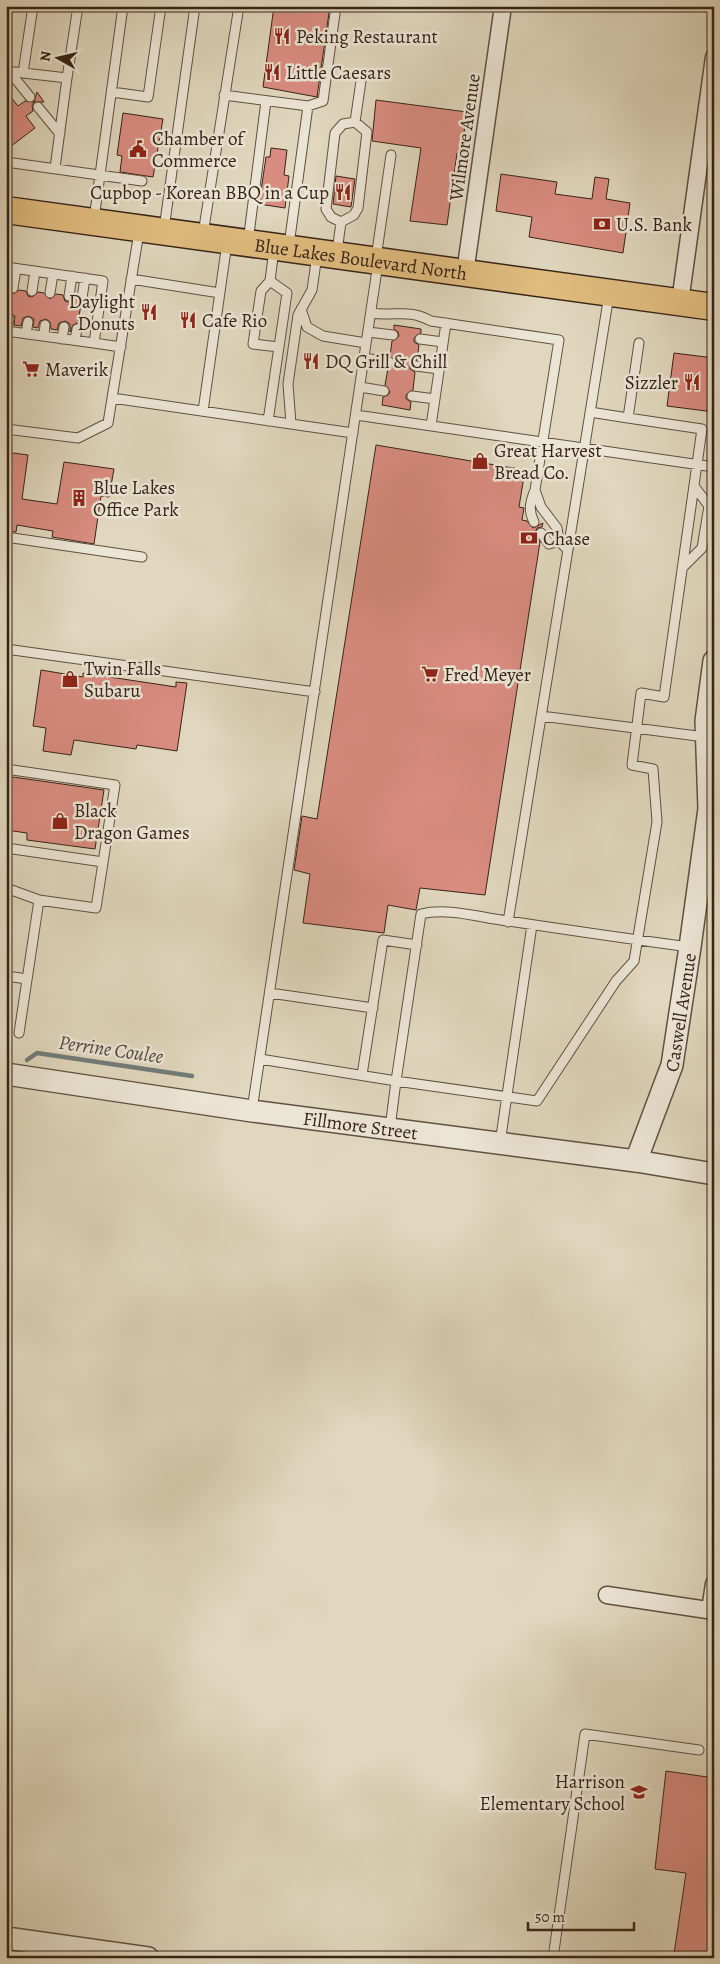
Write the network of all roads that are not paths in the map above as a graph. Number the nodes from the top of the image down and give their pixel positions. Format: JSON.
{"nodes":[{"id":1,"x":33,"y":6,"type":"edge"},
{"id":2,"x":78,"y":6,"type":"edge"},
{"id":3,"x":123,"y":6,"type":"edge"},
{"id":4,"x":161,"y":6,"type":"edge"},
{"id":5,"x":195,"y":6,"type":"edge"},
{"id":6,"x":239,"y":6,"type":"edge"},
{"id":7,"x":336,"y":6,"type":"edge"},
{"id":8,"x":503,"y":6,"type":"edge"},
{"id":9,"x":714,"y":57,"type":"edge"},
{"id":10,"x":8,"y":71,"type":"edge"},
{"id":11,"x":23,"y":73,"type":"junction"},
{"id":12,"x":67,"y":78,"type":"junction"},
{"id":13,"x":361,"y":81,"type":"dead end"},
{"id":14,"x":112,"y":92,"type":"junction"},
{"id":15,"x":224,"y":95,"type":"junction"},
{"id":16,"x":30,"y":97,"type":"dead end"},
{"id":17,"x":266,"y":101,"type":"junction"},
{"id":18,"x":308,"y":106,"type":"junction"},
{"id":19,"x":38,"y":107,"type":"dead end"},
{"id":20,"x":355,"y":122,"type":"junction"},
{"id":21,"x":60,"y":134,"type":"junction"},
{"id":22,"x":391,"y":155,"type":"dead end"},
{"id":23,"x":6,"y":162,"type":"edge"},
{"id":24,"x":55,"y":168,"type":"junction"},
{"id":25,"x":99,"y":175,"type":"junction"},
{"id":26,"x":142,"y":181,"type":"dead end"},
{"id":27,"x":6,"y":210,"type":"edge"},
{"id":28,"x":714,"y":218,"type":"edge"},
{"id":29,"x":94,"y":222,"type":"junction"},
{"id":30,"x":341,"y":222,"type":"junction"},
{"id":31,"x":152,"y":230,"type":"junction"},
{"id":32,"x":226,"y":240,"type":"junction"},
{"id":33,"x":282,"y":247,"type":"junction"},
{"id":34,"x":714,"y":251,"type":"edge"},
{"id":35,"x":327,"y":253,"type":"junction"},
{"id":36,"x":377,"y":261,"type":"junction"},
{"id":37,"x":6,"y":267,"type":"edge"},
{"id":38,"x":16,"y":269,"type":"junction"},
{"id":39,"x":35,"y":271,"type":"junction"},
{"id":40,"x":465,"y":273,"type":"junction"},
{"id":41,"x":53,"y":274,"type":"junction"},
{"id":42,"x":72,"y":276,"type":"junction"},
{"id":43,"x":85,"y":278,"type":"junction"},
{"id":44,"x":132,"y":279,"type":"junction"},
{"id":45,"x":270,"y":281,"type":"junction"},
{"id":46,"x":13,"y":288,"type":"dead end"},
{"id":47,"x":32,"y":290,"type":"dead end"},
{"id":48,"x":610,"y":292,"type":"junction"},
{"id":49,"x":50,"y":293,"type":"dead end"},
{"id":50,"x":220,"y":293,"type":"junction"},
{"id":51,"x":69,"y":296,"type":"dead end"},
{"id":52,"x":82,"y":298,"type":"dead end"},
{"id":53,"x":680,"y":302,"type":"junction"},
{"id":54,"x":714,"y":306,"type":"edge"},
{"id":55,"x":302,"y":308,"type":"junction"},
{"id":56,"x":371,"y":313,"type":"junction"},
{"id":57,"x":9,"y":319,"type":"dead end"},
{"id":58,"x":28,"y":322,"type":"dead end"},
{"id":59,"x":446,"y":323,"type":"junction"},
{"id":60,"x":45,"y":325,"type":"dead end"},
{"id":61,"x":64,"y":327,"type":"dead end"},
{"id":62,"x":77,"y":329,"type":"dead end"},
{"id":63,"x":7,"y":331,"type":"edge"},
{"id":64,"x":368,"y":332,"type":"junction"},
{"id":65,"x":26,"y":334,"type":"junction"},
{"id":66,"x":393,"y":335,"type":"dead end"},
{"id":67,"x":44,"y":336,"type":"junction"},
{"id":68,"x":62,"y":339,"type":"junction"},
{"id":69,"x":420,"y":339,"type":"dead end"},
{"id":70,"x":76,"y":340,"type":"junction"},
{"id":71,"x":443,"y":342,"type":"junction"},
{"id":72,"x":94,"y":343,"type":"junction"},
{"id":73,"x":366,"y":343,"type":"junction"},
{"id":74,"x":640,"y":343,"type":"dead end"},
{"id":75,"x":121,"y":347,"type":"junction"},
{"id":76,"x":279,"y":347,"type":"junction"},
{"id":77,"x":364,"y":358,"type":"junction"},
{"id":78,"x":389,"y":362,"type":"dead end"},
{"id":79,"x":416,"y":366,"type":"dead end"},
{"id":80,"x":439,"y":369,"type":"junction"},
{"id":81,"x":360,"y":387,"type":"junction"},
{"id":82,"x":384,"y":391,"type":"dead end"},
{"id":83,"x":412,"y":396,"type":"dead end"},
{"id":84,"x":112,"y":398,"type":"junction"},
{"id":85,"x":434,"y":399,"type":"junction"},
{"id":86,"x":203,"y":411,"type":"junction"},
{"id":87,"x":590,"y":412,"type":"junction"},
{"id":88,"x":356,"y":415,"type":"junction"},
{"id":89,"x":628,"y":418,"type":"junction"},
{"id":90,"x":268,"y":421,"type":"junction"},
{"id":91,"x":291,"y":424,"type":"junction"},
{"id":92,"x":431,"y":426,"type":"junction"},
{"id":93,"x":6,"y":429,"type":"edge"},
{"id":94,"x":353,"y":433,"type":"junction"},
{"id":95,"x":544,"y":443,"type":"junction"},
{"id":96,"x":584,"y":449,"type":"junction"},
{"id":97,"x":697,"y":465,"type":"junction"},
{"id":98,"x":714,"y":467,"type":"edge"},
{"id":99,"x":694,"y":486,"type":"junction"},
{"id":100,"x":535,"y":490,"type":"junction"},
{"id":101,"x":534,"y":522,"type":"dead end"},
{"id":102,"x":541,"y":533,"type":"dead end"},
{"id":103,"x":6,"y":537,"type":"edge"},
{"id":104,"x":559,"y":541,"type":"junction"},
{"id":105,"x":568,"y":550,"type":"junction"},
{"id":106,"x":142,"y":556,"type":"dead end"},
{"id":107,"x":682,"y":568,"type":"junction"},
{"id":108,"x":6,"y":648,"type":"edge"},
{"id":109,"x":714,"y":661,"type":"edge"},
{"id":110,"x":315,"y":692,"type":"junction"},
{"id":111,"x":541,"y":716,"type":"junction"},
{"id":112,"x":637,"y":728,"type":"junction"},
{"id":113,"x":710,"y":738,"type":"edge"},
{"id":114,"x":6,"y":769,"type":"edge"},
{"id":115,"x":6,"y":848,"type":"edge"},
{"id":116,"x":103,"y":862,"type":"junction"},
{"id":117,"x":6,"y":888,"type":"edge"},
{"id":118,"x":39,"y":900,"type":"junction"},
{"id":119,"x":508,"y":922,"type":"junction"},
{"id":120,"x":532,"y":925,"type":"junction"},
{"id":121,"x":638,"y":940,"type":"junction"},
{"id":122,"x":416,"y":945,"type":"junction"},
{"id":123,"x":690,"y":947,"type":"junction"},
{"id":124,"x":6,"y":976,"type":"edge"},
{"id":125,"x":27,"y":979,"type":"junction"},
{"id":126,"x":270,"y":993,"type":"junction"},
{"id":127,"x":373,"y":1008,"type":"junction"},
{"id":128,"x":19,"y":1033,"type":"dead end"},
{"id":129,"x":260,"y":1059,"type":"junction"},
{"id":130,"x":6,"y":1074,"type":"edge"},
{"id":131,"x":362,"y":1075,"type":"junction"},
{"id":132,"x":396,"y":1081,"type":"junction"},
{"id":133,"x":507,"y":1097,"type":"junction"},
{"id":134,"x":252,"y":1111,"type":"junction"},
{"id":135,"x":390,"y":1128,"type":"junction"},
{"id":136,"x":500,"y":1143,"type":"junction"},
{"id":137,"x":636,"y":1160,"type":"junction"},
{"id":138,"x":714,"y":1174,"type":"edge"},
{"id":139,"x":714,"y":1584,"type":"edge"},
{"id":140,"x":607,"y":1595,"type":"dead end"},
{"id":141,"x":712,"y":1610,"type":"edge"},
{"id":142,"x":699,"y":1750,"type":"dead end"},
{"id":143,"x":6,"y":1938,"type":"edge"},
{"id":144,"x":148,"y":1958,"type":"edge"},
{"id":145,"x":553,"y":1958,"type":"edge"}],
"edges":[{"from":1,"to":11,"type":"lane"},
{"from":2,"to":12,"type":"lane"},
{"from":3,"to":14,"type":"lane"},
{"from":4,"to":14,"type":"lane"},
{"from":5,"to":31,"type":"lane"},
{"from":6,"to":15,"type":"lane"},
{"from":7,"to":18,"type":"lane"},
{"from":8,"to":40,"type":"street","name":"Wilmore Avenue"},
{"from":9,"to":53,"type":"street"},
{"from":10,"to":11,"type":"lane"},
{"from":10,"to":16,"type":"lane"},
{"from":11,"to":12,"type":"lane"},
{"from":12,"to":21,"type":"lane"},
{"from":13,"to":20,"type":"lane"},
{"from":14,"to":25,"type":"lane"},
{"from":15,"to":17,"type":"lane"},
{"from":15,"to":32,"type":"lane"},
{"from":17,"to":18,"type":"lane"},
{"from":17,"to":32,"type":"lane"},
{"from":18,"to":33,"type":"lane"},
{"from":19,"to":21,"type":"lane"},
{"from":20,"to":30,"type":"lane"},
{"from":20,"to":30,"type":"lane"},
{"from":21,"to":24,"type":"lane"},
{"from":22,"to":36,"type":"lane"},
{"from":23,"to":24,"type":"lane"},
{"from":24,"to":25,"type":"lane"},
{"from":25,"to":26,"type":"lane"},
{"from":25,"to":29,"type":"lane"},
{"from":27,"to":29,"type":"main road","name":"Blue Lakes Boulevard North"},
{"from":28,"to":34,"type":"lane"},
{"from":29,"to":31,"type":"main road","name":"Blue Lakes Boulevard North"},
{"from":30,"to":35,"type":"lane"},
{"from":31,"to":32,"type":"main road","name":"Blue Lakes Boulevard North"},
{"from":31,"to":44,"type":"lane"},
{"from":32,"to":33,"type":"main road","name":"Blue Lakes Boulevard North"},
{"from":32,"to":50,"type":"lane"},
{"from":33,"to":35,"type":"main road","name":"Blue Lakes Boulevard North"},
{"from":33,"to":45,"type":"lane"},
{"from":35,"to":36,"type":"main road","name":"Blue Lakes Boulevard North"},
{"from":35,"to":55,"type":"lane"},
{"from":36,"to":40,"type":"main road","name":"Blue Lakes Boulevard North"},
{"from":36,"to":56,"type":"lane"},
{"from":37,"to":38,"type":"lane"},
{"from":38,"to":39,"type":"lane"},
{"from":38,"to":46,"type":"lane"},
{"from":39,"to":41,"type":"lane"},
{"from":39,"to":47,"type":"lane"},
{"from":40,"to":48,"type":"main road","name":"Blue Lakes Boulevard North"},
{"from":41,"to":42,"type":"lane"},
{"from":41,"to":49,"type":"lane"},
{"from":42,"to":43,"type":"lane"},
{"from":42,"to":51,"type":"lane"},
{"from":43,"to":52,"type":"lane"},
{"from":43,"to":72,"type":"lane"},
{"from":44,"to":50,"type":"lane"},
{"from":44,"to":75,"type":"lane"},
{"from":45,"to":76,"type":"lane"},
{"from":45,"to":76,"type":"lane"},
{"from":48,"to":53,"type":"main road","name":"Blue Lakes Boulevard North"},
{"from":48,"to":87,"type":"lane"},
{"from":50,"to":86,"type":"lane"},
{"from":53,"to":54,"type":"main road","name":"Blue Lakes Boulevard North"},
{"from":55,"to":73,"type":"lane"},
{"from":55,"to":91,"type":"lane"},
{"from":56,"to":59,"type":"lane"},
{"from":56,"to":64,"type":"lane"},
{"from":57,"to":63,"type":"lane"},
{"from":58,"to":65,"type":"lane"},
{"from":59,"to":71,"type":"lane"},
{"from":59,"to":95,"type":"lane"},
{"from":60,"to":67,"type":"lane"},
{"from":61,"to":68,"type":"lane"},
{"from":62,"to":70,"type":"lane"},
{"from":63,"to":65,"type":"lane"},
{"from":64,"to":66,"type":"lane"},
{"from":64,"to":73,"type":"lane"},
{"from":65,"to":67,"type":"lane"},
{"from":67,"to":68,"type":"lane"},
{"from":68,"to":70,"type":"lane"},
{"from":69,"to":71,"type":"lane"},
{"from":70,"to":72,"type":"lane"},
{"from":71,"to":80,"type":"lane"},
{"from":72,"to":75,"type":"lane"},
{"from":73,"to":77,"type":"lane"},
{"from":74,"to":89,"type":"lane"},
{"from":75,"to":84,"type":"lane"},
{"from":76,"to":90,"type":"lane"},
{"from":77,"to":78,"type":"lane"},
{"from":77,"to":81,"type":"lane"},
{"from":79,"to":80,"type":"lane"},
{"from":80,"to":85,"type":"lane"},
{"from":81,"to":82,"type":"lane"},
{"from":81,"to":88,"type":"lane"},
{"from":83,"to":85,"type":"lane"},
{"from":84,"to":86,"type":"lane"},
{"from":84,"to":93,"type":"lane"},
{"from":85,"to":92,"type":"lane"},
{"from":86,"to":90,"type":"lane"},
{"from":87,"to":89,"type":"lane"},
{"from":87,"to":96,"type":"lane"},
{"from":88,"to":92,"type":"lane"},
{"from":88,"to":94,"type":"lane"},
{"from":89,"to":97,"type":"lane"},
{"from":90,"to":91,"type":"lane"},
{"from":91,"to":94,"type":"lane"},
{"from":92,"to":95,"type":"lane"},
{"from":94,"to":110,"type":"lane"},
{"from":95,"to":96,"type":"lane"},
{"from":95,"to":100,"type":"lane"},
{"from":96,"to":97,"type":"lane"},
{"from":96,"to":105,"type":"lane"},
{"from":97,"to":98,"type":"lane"},
{"from":97,"to":99,"type":"lane"},
{"from":99,"to":107,"type":"lane"},
{"from":99,"to":107,"type":"lane"},
{"from":100,"to":101,"type":"lane"},
{"from":100,"to":104,"type":"lane"},
{"from":102,"to":104,"type":"lane"},
{"from":103,"to":106,"type":"lane"},
{"from":104,"to":105,"type":"lane"},
{"from":105,"to":111,"type":"lane"},
{"from":107,"to":112,"type":"lane"},
{"from":108,"to":110,"type":"lane"},
{"from":109,"to":113,"type":"street","name":"Caswell Avenue"},
{"from":110,"to":126,"type":"lane"},
{"from":111,"to":112,"type":"lane"},
{"from":111,"to":119,"type":"lane"},
{"from":112,"to":113,"type":"lane"},
{"from":112,"to":121,"type":"lane"},
{"from":113,"to":123,"type":"street","name":"Caswell Avenue"},
{"from":114,"to":116,"type":"lane"},
{"from":115,"to":116,"type":"lane"},
{"from":116,"to":118,"type":"lane"},
{"from":117,"to":118,"type":"lane"},
{"from":118,"to":125,"type":"lane"},
{"from":119,"to":120,"type":"lane"},
{"from":119,"to":122,"type":"lane"},
{"from":120,"to":121,"type":"lane"},
{"from":120,"to":133,"type":"lane"},
{"from":121,"to":123,"type":"lane"},
{"from":121,"to":133,"type":"lane"},
{"from":122,"to":127,"type":"lane"},
{"from":122,"to":132,"type":"lane"},
{"from":123,"to":137,"type":"street","name":"Caswell Avenue"},
{"from":124,"to":125,"type":"lane"},
{"from":125,"to":128,"type":"lane"},
{"from":126,"to":127,"type":"lane"},
{"from":126,"to":129,"type":"lane"},
{"from":127,"to":131,"type":"lane"},
{"from":129,"to":131,"type":"lane"},
{"from":129,"to":134,"type":"lane"},
{"from":130,"to":134,"type":"street","name":"Fillmore Street"},
{"from":131,"to":132,"type":"lane"},
{"from":132,"to":133,"type":"lane"},
{"from":132,"to":135,"type":"lane"},
{"from":133,"to":136,"type":"lane"},
{"from":134,"to":135,"type":"street","name":"Fillmore Street"},
{"from":135,"to":136,"type":"street","name":"Fillmore Street"},
{"from":136,"to":137,"type":"street","name":"Fillmore Street"},
{"from":137,"to":138,"type":"street","name":"Fillmore Street"},
{"from":139,"to":141,"type":"street"},
{"from":140,"to":141,"type":"street"},
{"from":142,"to":145,"type":"lane"},
{"from":143,"to":144,"type":"street"}]}
